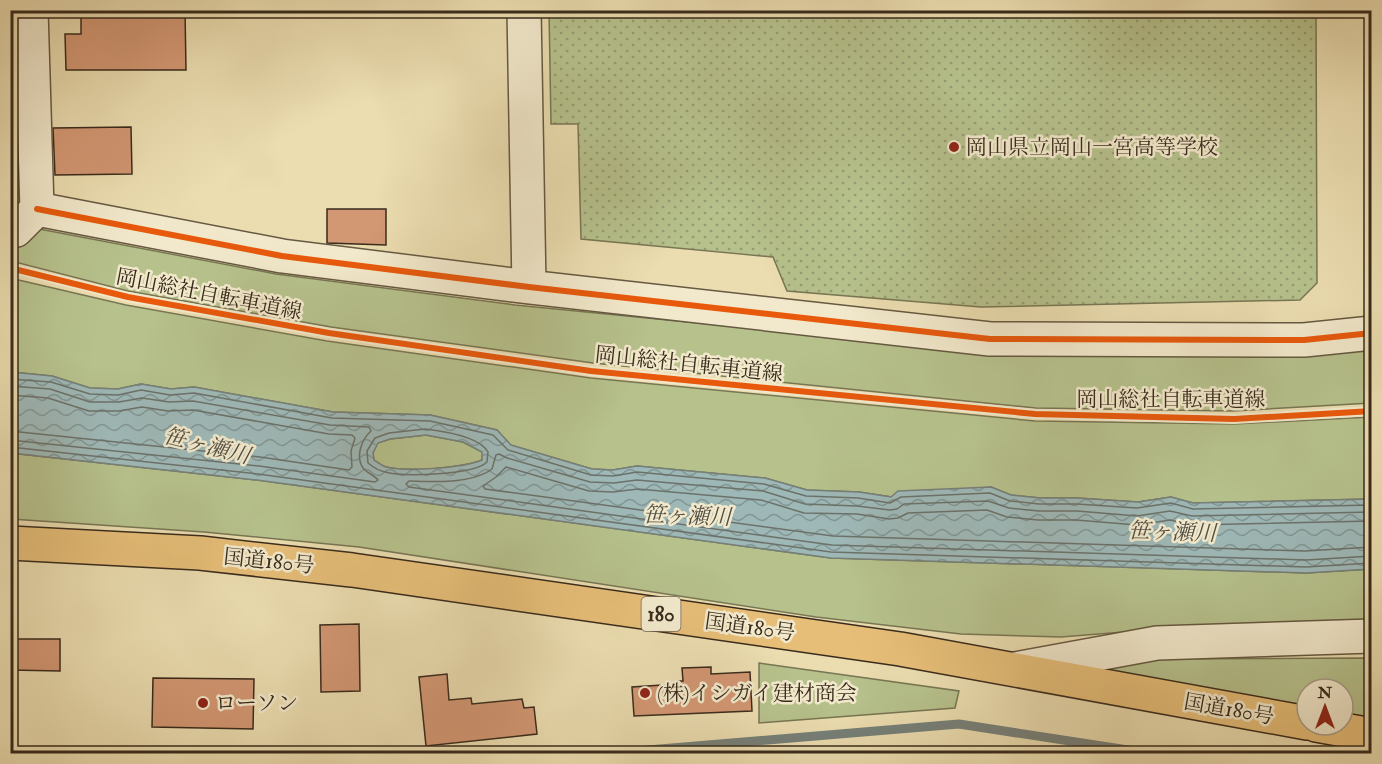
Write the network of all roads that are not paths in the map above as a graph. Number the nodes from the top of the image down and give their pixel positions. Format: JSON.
{"nodes":[{"id":1,"x":31,"y":10,"type":"edge"},
{"id":2,"x":524,"y":10,"type":"edge"},
{"id":3,"x":25,"y":220,"type":"edge"},
{"id":4,"x":529,"y":288,"type":"junction"},
{"id":5,"x":1371,"y":333,"type":"edge"},
{"id":6,"x":10,"y":543,"type":"edge"},
{"id":7,"x":1371,"y":636,"type":"edge"},
{"id":8,"x":1013,"y":669,"type":"junction"},
{"id":9,"x":1295,"y":721,"type":"edge"},
{"id":10,"x":1355,"y":732,"type":"edge"},
{"id":11,"x":1371,"y":735,"type":"edge"}],
"edges":[{"from":1,"to":3,"type":"street"},
{"from":2,"to":4,"type":"street"},
{"from":3,"to":4,"type":"street"},
{"from":4,"to":5,"type":"street"},
{"from":6,"to":8,"type":"highway","name":"国道180号","number":"180"},
{"from":7,"to":8,"type":"street"},
{"from":8,"to":9,"type":"highway","name":"国道180号","number":"180"},
{"from":10,"to":11,"type":"highway"}]}
